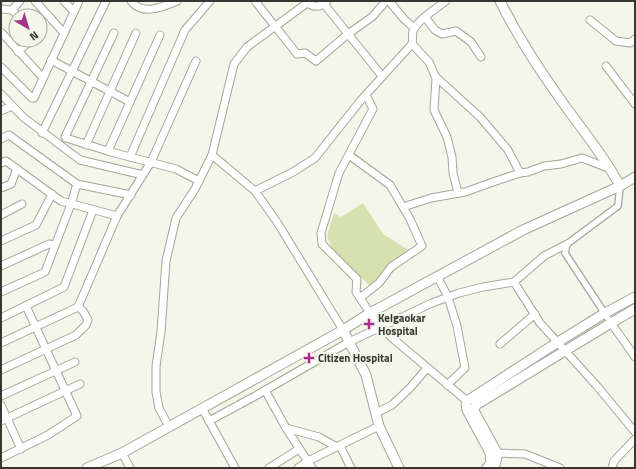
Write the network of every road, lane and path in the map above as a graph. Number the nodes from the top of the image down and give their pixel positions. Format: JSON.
{"nodes":[{"id":1,"x":20,"y":1,"type":"edge"},
{"id":2,"x":35,"y":1,"type":"edge"},
{"id":3,"x":64,"y":1,"type":"edge"},
{"id":4,"x":79,"y":1,"type":"edge"},
{"id":5,"x":106,"y":1,"type":"edge"},
{"id":6,"x":131,"y":1,"type":"edge"},
{"id":7,"x":177,"y":1,"type":"edge"},
{"id":8,"x":210,"y":1,"type":"edge"},
{"id":9,"x":255,"y":1,"type":"edge"},
{"id":10,"x":386,"y":1,"type":"edge"},
{"id":11,"x":389,"y":1,"type":"edge"},
{"id":12,"x":446,"y":1,"type":"edge"},
{"id":13,"x":500,"y":1,"type":"edge"},
{"id":14,"x":306,"y":2,"type":"edge"},
{"id":15,"x":326,"y":3,"type":"edge"},
{"id":16,"x":7,"y":10,"type":"edge"},
{"id":17,"x":74,"y":12,"type":"junction"},
{"id":18,"x":425,"y":17,"type":"junction"},
{"id":19,"x":590,"y":20,"type":"dead end"},
{"id":20,"x":275,"y":26,"type":"junction"},
{"id":21,"x":414,"y":28,"type":"junction"},
{"id":22,"x":1,"y":32,"type":"edge"},
{"id":23,"x":64,"y":33,"type":"junction"},
{"id":24,"x":114,"y":33,"type":"dead end"},
{"id":25,"x":136,"y":33,"type":"dead end"},
{"id":26,"x":348,"y":34,"type":"junction"},
{"id":27,"x":160,"y":35,"type":"dead end"},
{"id":28,"x":633,"y":43,"type":"edge"},
{"id":29,"x":412,"y":44,"type":"junction"},
{"id":30,"x":22,"y":48,"type":"edge"},
{"id":31,"x":18,"y":52,"type":"junction"},
{"id":32,"x":480,"y":57,"type":"dead end"},
{"id":33,"x":51,"y":60,"type":"junction"},
{"id":34,"x":196,"y":61,"type":"dead end"},
{"id":35,"x":606,"y":66,"type":"dead end"},
{"id":36,"x":1,"y":67,"type":"edge"},
{"id":37,"x":72,"y":71,"type":"junction"},
{"id":38,"x":382,"y":76,"type":"junction"},
{"id":39,"x":436,"y":77,"type":"junction"},
{"id":40,"x":43,"y":78,"type":"junction"},
{"id":41,"x":91,"y":82,"type":"junction"},
{"id":42,"x":110,"y":92,"type":"junction"},
{"id":43,"x":1,"y":94,"type":"edge"},
{"id":44,"x":366,"y":95,"type":"junction"},
{"id":45,"x":130,"y":102,"type":"junction"},
{"id":46,"x":635,"y":104,"type":"edge"},
{"id":47,"x":12,"y":106,"type":"junction"},
{"id":48,"x":1,"y":111,"type":"edge"},
{"id":49,"x":42,"y":133,"type":"junction"},
{"id":50,"x":1,"y":139,"type":"edge"},
{"id":51,"x":86,"y":145,"type":"junction"},
{"id":52,"x":108,"y":151,"type":"junction"},
{"id":53,"x":212,"y":155,"type":"junction"},
{"id":54,"x":349,"y":155,"type":"junction"},
{"id":55,"x":130,"y":157,"type":"junction"},
{"id":56,"x":151,"y":162,"type":"junction"},
{"id":57,"x":1,"y":163,"type":"edge"},
{"id":58,"x":18,"y":169,"type":"junction"},
{"id":59,"x":612,"y":169,"type":"junction"},
{"id":60,"x":520,"y":173,"type":"junction"},
{"id":61,"x":143,"y":175,"type":"junction"},
{"id":62,"x":635,"y":178,"type":"edge"},
{"id":63,"x":199,"y":182,"type":"junction"},
{"id":64,"x":77,"y":184,"type":"junction"},
{"id":65,"x":620,"y":186,"type":"junction"},
{"id":66,"x":1,"y":188,"type":"edge"},
{"id":67,"x":255,"y":191,"type":"junction"},
{"id":68,"x":458,"y":193,"type":"junction"},
{"id":69,"x":52,"y":194,"type":"junction"},
{"id":70,"x":131,"y":195,"type":"junction"},
{"id":71,"x":22,"y":204,"type":"dead end"},
{"id":72,"x":71,"y":204,"type":"junction"},
{"id":73,"x":403,"y":207,"type":"junction"},
{"id":74,"x":93,"y":210,"type":"junction"},
{"id":75,"x":1,"y":214,"type":"edge"},
{"id":76,"x":117,"y":216,"type":"junction"},
{"id":77,"x":1,"y":242,"type":"edge"},
{"id":78,"x":567,"y":244,"type":"junction"},
{"id":79,"x":55,"y":245,"type":"junction"},
{"id":80,"x":1,"y":266,"type":"edge"},
{"id":81,"x":437,"y":276,"type":"junction"},
{"id":82,"x":514,"y":282,"type":"junction"},
{"id":83,"x":1,"y":292,"type":"edge"},
{"id":84,"x":448,"y":297,"type":"junction"},
{"id":85,"x":635,"y":297,"type":"edge"},
{"id":86,"x":360,"y":298,"type":"junction"},
{"id":87,"x":26,"y":306,"type":"junction"},
{"id":88,"x":78,"y":307,"type":"junction"},
{"id":89,"x":635,"y":310,"type":"edge"},
{"id":90,"x":370,"y":313,"type":"junction"},
{"id":91,"x":535,"y":314,"type":"junction"},
{"id":92,"x":605,"y":314,"type":"junction"},
{"id":93,"x":1,"y":318,"type":"edge"},
{"id":94,"x":611,"y":323,"type":"junction"},
{"id":95,"x":382,"y":326,"type":"junction"},
{"id":96,"x":36,"y":327,"type":"junction"},
{"id":97,"x":342,"y":330,"type":"junction"},
{"id":98,"x":349,"y":342,"type":"junction"},
{"id":99,"x":558,"y":342,"type":"junction"},
{"id":100,"x":1,"y":343,"type":"edge"},
{"id":101,"x":500,"y":344,"type":"dead end"},
{"id":102,"x":46,"y":349,"type":"junction"},
{"id":103,"x":566,"y":350,"type":"junction"},
{"id":104,"x":635,"y":357,"type":"edge"},
{"id":105,"x":75,"y":362,"type":"dead end"},
{"id":106,"x":427,"y":368,"type":"junction"},
{"id":107,"x":1,"y":370,"type":"edge"},
{"id":108,"x":56,"y":370,"type":"junction"},
{"id":109,"x":80,"y":384,"type":"dead end"},
{"id":110,"x":447,"y":385,"type":"junction"},
{"id":111,"x":265,"y":390,"type":"junction"},
{"id":112,"x":65,"y":391,"type":"junction"},
{"id":113,"x":1,"y":396,"type":"edge"},
{"id":114,"x":467,"y":402,"type":"junction"},
{"id":115,"x":1,"y":405,"type":"edge"},
{"id":116,"x":202,"y":408,"type":"junction"},
{"id":117,"x":376,"y":413,"type":"junction"},
{"id":118,"x":4,"y":419,"type":"edge"},
{"id":119,"x":209,"y":421,"type":"junction"},
{"id":120,"x":379,"y":426,"type":"junction"},
{"id":121,"x":169,"y":427,"type":"junction"},
{"id":122,"x":286,"y":428,"type":"junction"},
{"id":123,"x":635,"y":432,"type":"edge"},
{"id":124,"x":635,"y":439,"type":"edge"},
{"id":125,"x":338,"y":447,"type":"junction"},
{"id":126,"x":20,"y":449,"type":"junction"},
{"id":127,"x":300,"y":449,"type":"junction"},
{"id":128,"x":122,"y":453,"type":"junction"},
{"id":129,"x":497,"y":453,"type":"junction"},
{"id":130,"x":1,"y":458,"type":"edge"},
{"id":131,"x":310,"y":465,"type":"edge"},
{"id":132,"x":493,"y":467,"type":"edge"},
{"id":133,"x":88,"y":468,"type":"edge"},
{"id":134,"x":130,"y":468,"type":"edge"},
{"id":135,"x":235,"y":468,"type":"edge"},
{"id":136,"x":269,"y":468,"type":"edge"},
{"id":137,"x":298,"y":468,"type":"edge"},
{"id":138,"x":351,"y":468,"type":"edge"},
{"id":139,"x":399,"y":468,"type":"edge"},
{"id":140,"x":560,"y":468,"type":"edge"},
{"id":141,"x":612,"y":468,"type":"edge"}],
"edges":[{"from":1,"to":16,"type":"street"},
{"from":2,"to":23,"type":"street"},
{"from":3,"to":17,"type":"street"},
{"from":4,"to":17,"type":"street"},
{"from":5,"to":37,"type":"street"},
{"from":6,"to":7,"type":"street"},
{"from":8,"to":55,"type":"street"},
{"from":9,"to":20,"type":"street"},
{"from":10,"to":26,"type":"street"},
{"from":11,"to":21,"type":"street"},
{"from":12,"to":18,"type":"street"},
{"from":13,"to":59,"type":"street"},
{"from":14,"to":15,"type":"street"},
{"from":14,"to":20,"type":"street"},
{"from":15,"to":26,"type":"street"},
{"from":17,"to":23,"type":"street"},
{"from":18,"to":21,"type":"street"},
{"from":18,"to":32,"type":"street"},
{"from":19,"to":28,"type":"street"},
{"from":20,"to":26,"type":"street"},
{"from":20,"to":53,"type":"street"},
{"from":21,"to":29,"type":"street"},
{"from":22,"to":31,"type":"street"},
{"from":23,"to":33,"type":"street"},
{"from":24,"to":41,"type":"street"},
{"from":25,"to":42,"type":"street"},
{"from":26,"to":38,"type":"street"},
{"from":27,"to":45,"type":"street"},
{"from":29,"to":38,"type":"street"},
{"from":29,"to":39,"type":"street"},
{"from":30,"to":31,"type":"street"},
{"from":31,"to":40,"type":"street"},
{"from":33,"to":37,"type":"street"},
{"from":33,"to":40,"type":"street"},
{"from":34,"to":56,"type":"street"},
{"from":35,"to":46,"type":"street"},
{"from":36,"to":40,"type":"street"},
{"from":37,"to":41,"type":"street"},
{"from":37,"to":49,"type":"street"},
{"from":38,"to":44,"type":"street"},
{"from":39,"to":60,"type":"street"},
{"from":39,"to":68,"type":"street"},
{"from":41,"to":42,"type":"street"},
{"from":41,"to":51,"type":"street"},
{"from":42,"to":45,"type":"street"},
{"from":42,"to":51,"type":"street"},
{"from":43,"to":47,"type":"street"},
{"from":44,"to":54,"type":"street"},
{"from":44,"to":67,"type":"street"},
{"from":45,"to":52,"type":"street"},
{"from":47,"to":48,"type":"street"},
{"from":47,"to":49,"type":"street"},
{"from":49,"to":61,"type":"street"},
{"from":50,"to":64,"type":"street"},
{"from":51,"to":52,"type":"street"},
{"from":52,"to":55,"type":"street"},
{"from":53,"to":63,"type":"street"},
{"from":53,"to":67,"type":"street"},
{"from":54,"to":73,"type":"street"},
{"from":54,"to":86,"type":"street"},
{"from":55,"to":56,"type":"street"},
{"from":56,"to":61,"type":"street"},
{"from":56,"to":63,"type":"street"},
{"from":57,"to":58,"type":"street"},
{"from":58,"to":66,"type":"street"},
{"from":58,"to":69,"type":"street"},
{"from":59,"to":60,"type":"street"},
{"from":59,"to":65,"type":"street"},
{"from":60,"to":68,"type":"street"},
{"from":61,"to":70,"type":"street"},
{"from":62,"to":65,"type":"street"},
{"from":63,"to":121,"type":"street"},
{"from":64,"to":70,"type":"street"},
{"from":64,"to":72,"type":"street"},
{"from":65,"to":78,"type":"street"},
{"from":65,"to":81,"type":"street"},
{"from":67,"to":97,"type":"street"},
{"from":68,"to":73,"type":"street"},
{"from":69,"to":72,"type":"street"},
{"from":69,"to":77,"type":"street"},
{"from":70,"to":76,"type":"street"},
{"from":71,"to":75,"type":"street"},
{"from":72,"to":74,"type":"street"},
{"from":72,"to":79,"type":"street"},
{"from":73,"to":86,"type":"street"},
{"from":74,"to":76,"type":"street"},
{"from":74,"to":87,"type":"street"},
{"from":76,"to":88,"type":"street"},
{"from":78,"to":82,"type":"street"},
{"from":78,"to":92,"type":"street"},
{"from":79,"to":80,"type":"street"},
{"from":79,"to":83,"type":"street"},
{"from":81,"to":84,"type":"street"},
{"from":81,"to":90,"type":"street"},
{"from":82,"to":84,"type":"street"},
{"from":82,"to":91,"type":"street"},
{"from":84,"to":95,"type":"street"},
{"from":84,"to":110,"type":"street"},
{"from":85,"to":92,"type":"street"},
{"from":86,"to":90,"type":"street"},
{"from":87,"to":93,"type":"street"},
{"from":87,"to":96,"type":"street"},
{"from":88,"to":96,"type":"street"},
{"from":88,"to":102,"type":"street"},
{"from":89,"to":94,"type":"street"},
{"from":90,"to":95,"type":"street"},
{"from":90,"to":97,"type":"street"},
{"from":91,"to":99,"type":"street"},
{"from":91,"to":101,"type":"street"},
{"from":92,"to":94,"type":"street"},
{"from":92,"to":99,"type":"street"},
{"from":94,"to":103,"type":"street"},
{"from":94,"to":104,"type":"street"},
{"from":95,"to":98,"type":"street"},
{"from":95,"to":106,"type":"street"},
{"from":96,"to":100,"type":"street"},
{"from":96,"to":102,"type":"street"},
{"from":97,"to":98,"type":"street"},
{"from":97,"to":116,"type":"street"},
{"from":98,"to":111,"type":"street"},
{"from":98,"to":117,"type":"street"},
{"from":99,"to":103,"type":"street"},
{"from":99,"to":114,"type":"street"},
{"from":102,"to":107,"type":"street"},
{"from":102,"to":108,"type":"street"},
{"from":103,"to":123,"type":"street"},
{"from":103,"to":129,"type":"street"},
{"from":105,"to":108,"type":"street"},
{"from":106,"to":110,"type":"street"},
{"from":106,"to":117,"type":"street"},
{"from":108,"to":112,"type":"street"},
{"from":108,"to":113,"type":"street"},
{"from":109,"to":112,"type":"street"},
{"from":110,"to":114,"type":"street"},
{"from":111,"to":119,"type":"street"},
{"from":111,"to":122,"type":"street"},
{"from":112,"to":118,"type":"street"},
{"from":112,"to":126,"type":"street"},
{"from":114,"to":132,"type":"street"},
{"from":115,"to":118,"type":"street"},
{"from":116,"to":119,"type":"street"},
{"from":116,"to":121,"type":"street"},
{"from":117,"to":120,"type":"street"},
{"from":118,"to":126,"type":"street"},
{"from":119,"to":135,"type":"street"},
{"from":120,"to":125,"type":"street"},
{"from":120,"to":139,"type":"street"},
{"from":121,"to":128,"type":"street"},
{"from":122,"to":125,"type":"street"},
{"from":122,"to":127,"type":"street"},
{"from":124,"to":141,"type":"street"},
{"from":125,"to":131,"type":"street"},
{"from":125,"to":138,"type":"street"},
{"from":126,"to":130,"type":"street"},
{"from":127,"to":131,"type":"street"},
{"from":127,"to":136,"type":"street"},
{"from":128,"to":133,"type":"street"},
{"from":128,"to":134,"type":"street"},
{"from":129,"to":132,"type":"street"},
{"from":129,"to":140,"type":"street"},
{"from":131,"to":137,"type":"street"}]}
